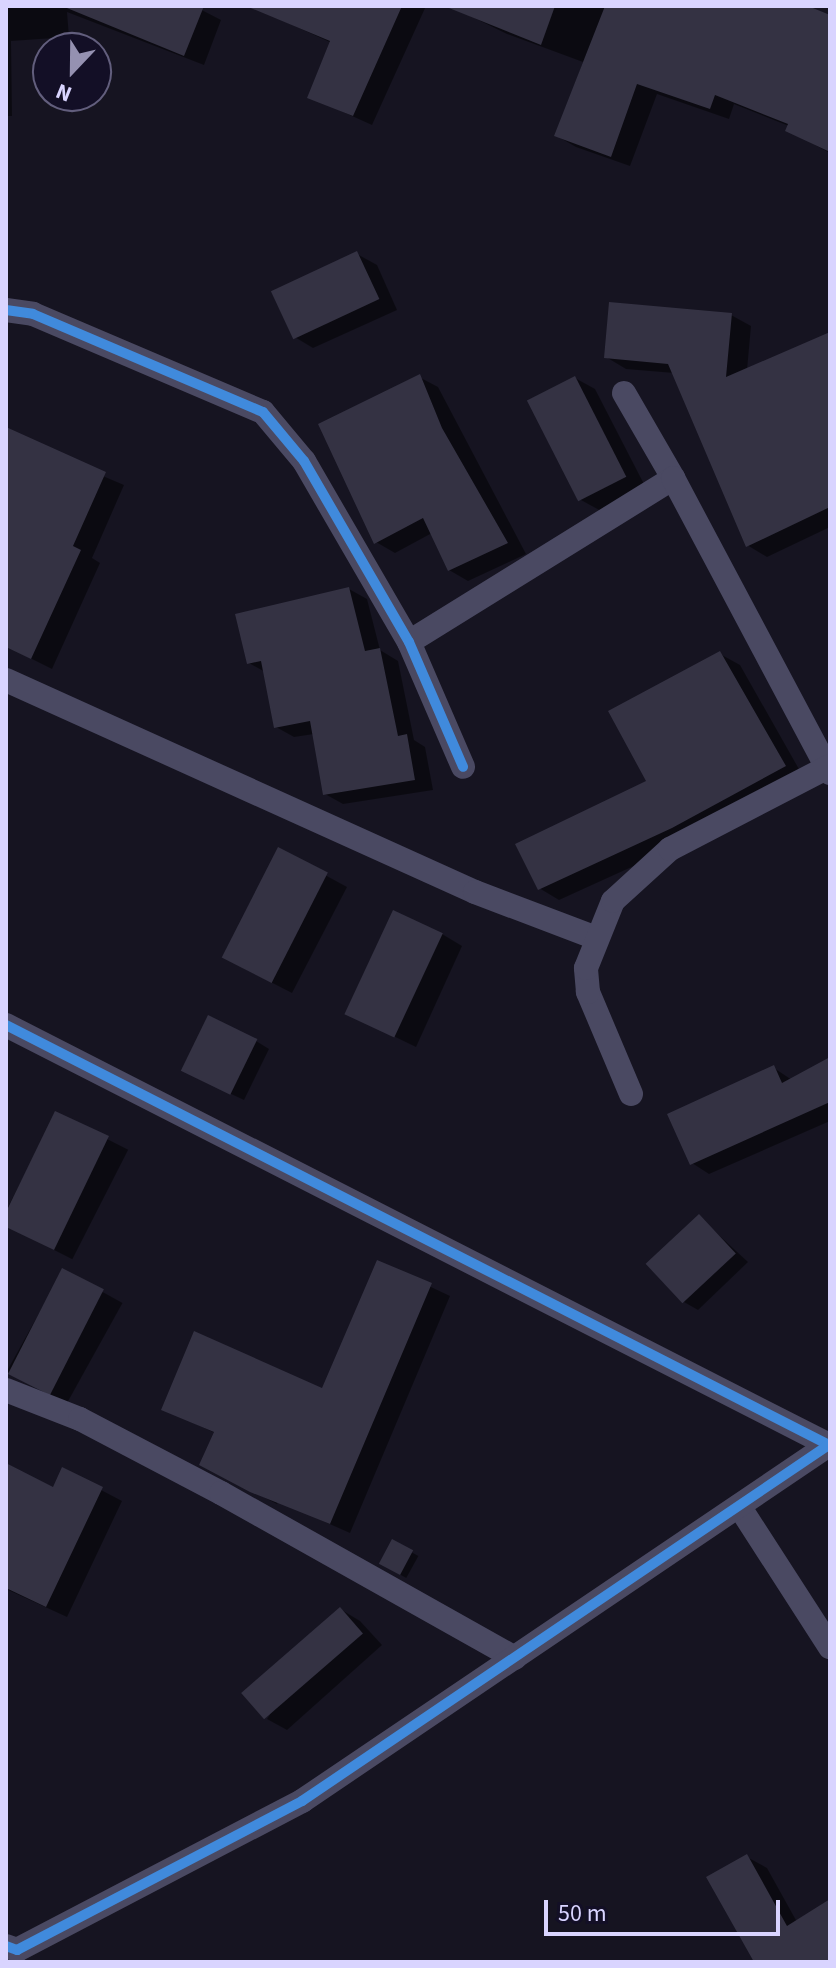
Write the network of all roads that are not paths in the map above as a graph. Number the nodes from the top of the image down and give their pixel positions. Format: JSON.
{"nodes":[{"id":1,"x":6,"y":310,"type":"edge"},
{"id":2,"x":624,"y":393,"type":"dead end"},
{"id":3,"x":673,"y":478,"type":"junction"},
{"id":4,"x":409,"y":642,"type":"junction"},
{"id":5,"x":6,"y":680,"type":"edge"},
{"id":6,"x":463,"y":767,"type":"dead end"},
{"id":7,"x":829,"y":769,"type":"edge"},
{"id":8,"x":596,"y":938,"type":"junction"},
{"id":9,"x":6,"y":1025,"type":"edge"},
{"id":10,"x":631,"y":1094,"type":"dead end"},
{"id":11,"x":6,"y":1390,"type":"edge"},
{"id":12,"x":829,"y":1444,"type":"edge"},
{"id":13,"x":739,"y":1506,"type":"junction"},
{"id":14,"x":830,"y":1647,"type":"edge"},
{"id":15,"x":515,"y":1658,"type":"junction"},
{"id":16,"x":6,"y":1946,"type":"edge"}],
"edges":[{"from":1,"to":4,"type":"street"},
{"from":2,"to":3,"type":"street"},
{"from":3,"to":4,"type":"street"},
{"from":3,"to":7,"type":"street"},
{"from":4,"to":6,"type":"street"},
{"from":5,"to":8,"type":"street"},
{"from":7,"to":8,"type":"street"},
{"from":8,"to":10,"type":"street"},
{"from":9,"to":12,"type":"street"},
{"from":11,"to":15,"type":"street"},
{"from":12,"to":13,"type":"street"},
{"from":13,"to":14,"type":"street"},
{"from":13,"to":15,"type":"street"},
{"from":15,"to":16,"type":"street"}]}
